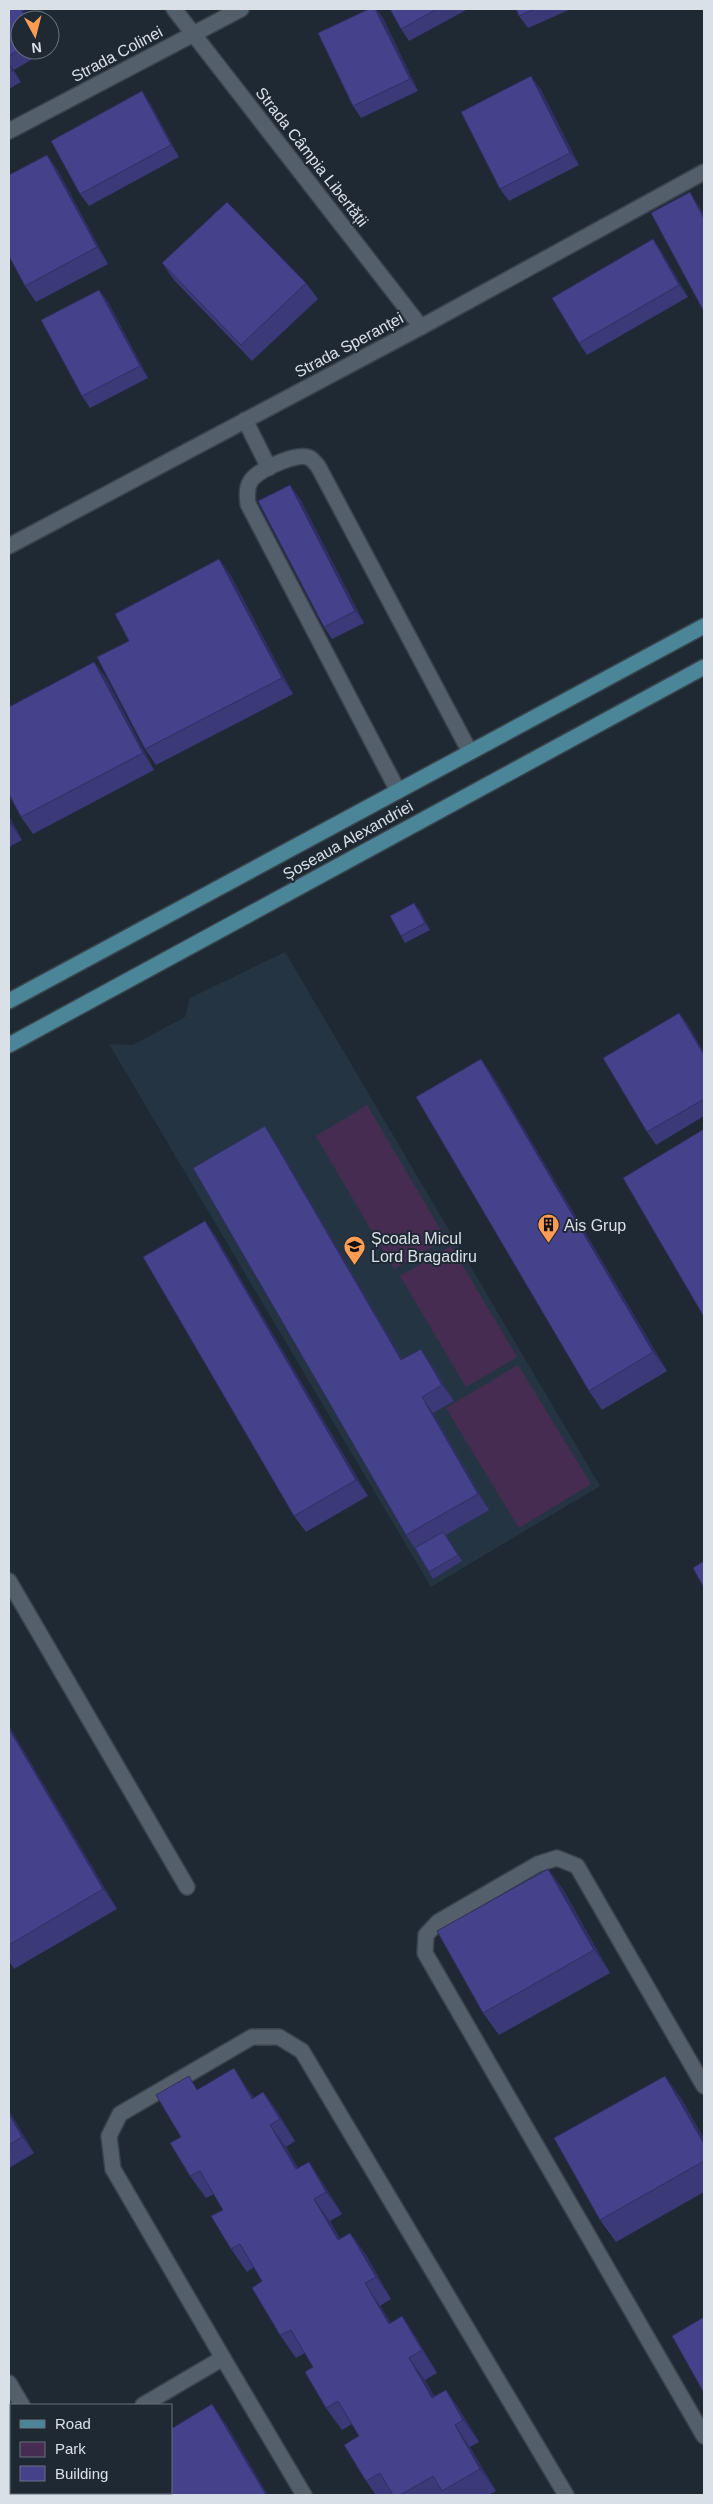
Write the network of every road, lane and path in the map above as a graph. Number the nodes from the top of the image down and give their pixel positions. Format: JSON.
{"nodes":[{"id":1,"x":174,"y":9,"type":"edge"},
{"id":2,"x":241,"y":9,"type":"edge"},
{"id":3,"x":194,"y":34,"type":"junction"},
{"id":4,"x":9,"y":131,"type":"edge"},
{"id":5,"x":704,"y":172,"type":"edge"},
{"id":6,"x":421,"y":327,"type":"junction"},
{"id":7,"x":245,"y":420,"type":"junction"},
{"id":8,"x":269,"y":468,"type":"junction"},
{"id":9,"x":9,"y":546,"type":"edge"},
{"id":10,"x":704,"y":626,"type":"edge"},
{"id":11,"x":704,"y":667,"type":"edge"},
{"id":12,"x":470,"y":752,"type":"junction"},
{"id":13,"x":398,"y":791,"type":"junction"},
{"id":14,"x":9,"y":1001,"type":"edge"},
{"id":15,"x":9,"y":1045,"type":"edge"},
{"id":16,"x":9,"y":1582,"type":"edge"},
{"id":17,"x":187,"y":1887,"type":"dead end"},
{"id":18,"x":704,"y":2086,"type":"edge"},
{"id":19,"x":223,"y":2358,"type":"junction"},
{"id":20,"x":9,"y":2382,"type":"edge"},
{"id":21,"x":21,"y":2404,"type":"edge"},
{"id":22,"x":145,"y":2404,"type":"edge"},
{"id":23,"x":704,"y":2436,"type":"edge"},
{"id":24,"x":304,"y":2495,"type":"edge"},
{"id":25,"x":566,"y":2495,"type":"edge"}],
"edges":[{"from":1,"to":3,"type":"street","name":"Strada Câmpia Libertății"},
{"from":2,"to":3,"type":"street","name":"Strada Colinei"},
{"from":3,"to":4,"type":"street","name":"Strada Colinei"},
{"from":3,"to":6,"type":"street","name":"Strada Câmpia Libertății"},
{"from":5,"to":6,"type":"street","name":"Strada Speranței"},
{"from":6,"to":7,"type":"street","name":"Strada Speranței"},
{"from":7,"to":8,"type":"street"},
{"from":7,"to":9,"type":"street","name":"Strada Speranței"},
{"from":8,"to":12,"type":"street"},
{"from":8,"to":13,"type":"street"},
{"from":10,"to":12,"type":"main road","name":"Șoseaua Alexandriei"},
{"from":11,"to":15,"type":"main road","name":"Șoseaua Alexandriei"},
{"from":12,"to":13,"type":"main road","name":"Șoseaua Alexandriei"},
{"from":13,"to":14,"type":"main road","name":"Șoseaua Alexandriei"},
{"from":16,"to":17,"type":"street"},
{"from":18,"to":23,"type":"street"},
{"from":19,"to":22,"type":"street"},
{"from":19,"to":24,"type":"street"},
{"from":19,"to":25,"type":"street"},
{"from":20,"to":21,"type":"street"}]}
